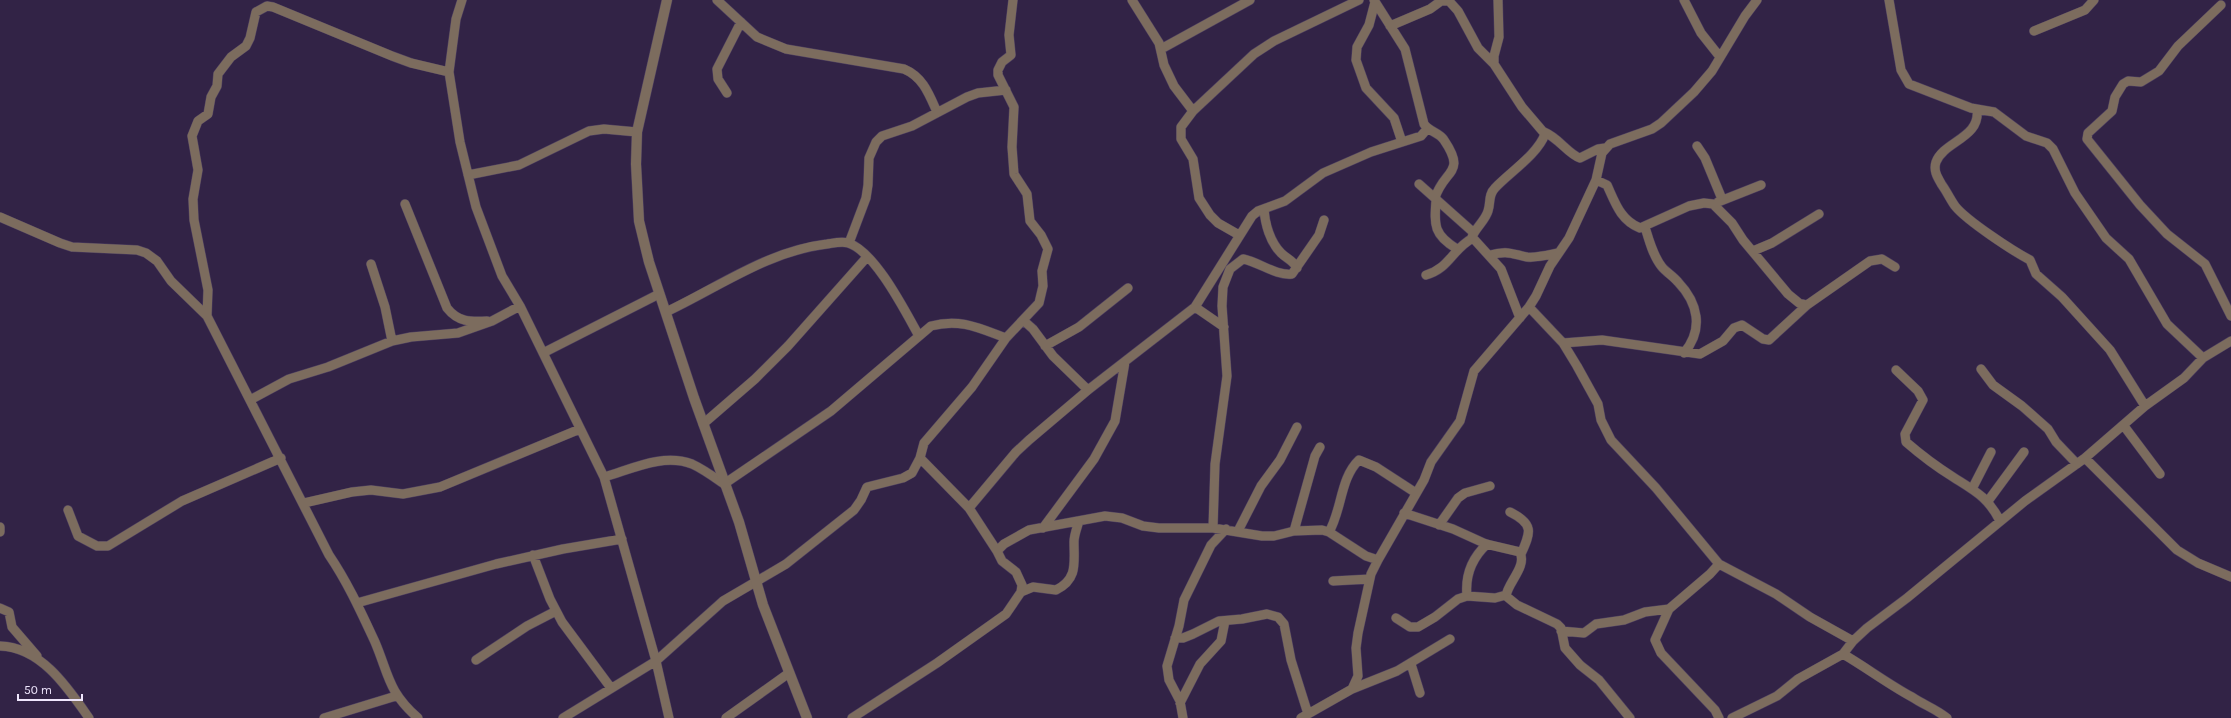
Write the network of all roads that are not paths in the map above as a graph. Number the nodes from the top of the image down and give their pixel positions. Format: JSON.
{"nodes":[{"id":1,"x":462,"y":0,"type":"edge"},
{"id":2,"x":667,"y":0,"type":"edge"},
{"id":3,"x":717,"y":0,"type":"edge"},
{"id":4,"x":1013,"y":0,"type":"edge"},
{"id":5,"x":1132,"y":0,"type":"edge"},
{"id":6,"x":1250,"y":0,"type":"edge"},
{"id":7,"x":1359,"y":0,"type":"edge"},
{"id":8,"x":1498,"y":0,"type":"edge"},
{"id":9,"x":1684,"y":0,"type":"edge"},
{"id":10,"x":1757,"y":0,"type":"edge"},
{"id":11,"x":1889,"y":0,"type":"edge"},
{"id":12,"x":2094,"y":0,"type":"edge"},
{"id":13,"x":1375,"y":1,"type":"edge"},
{"id":14,"x":2221,"y":5,"type":"dead end"},
{"id":15,"x":741,"y":22,"type":"junction"},
{"id":16,"x":1390,"y":26,"type":"junction"},
{"id":17,"x":2034,"y":31,"type":"dead end"},
{"id":18,"x":1161,"y":49,"type":"junction"},
{"id":19,"x":1720,"y":57,"type":"junction"},
{"id":20,"x":1494,"y":64,"type":"junction"},
{"id":21,"x":449,"y":72,"type":"junction"},
{"id":22,"x":1006,"y":90,"type":"junction"},
{"id":23,"x":727,"y":93,"type":"dead end"},
{"id":24,"x":1977,"y":109,"type":"junction"},
{"id":25,"x":1193,"y":111,"type":"junction"},
{"id":26,"x":937,"y":112,"type":"junction"},
{"id":27,"x":1427,"y":128,"type":"junction"},
{"id":28,"x":637,"y":132,"type":"junction"},
{"id":29,"x":1544,"y":132,"type":"junction"},
{"id":30,"x":1402,"y":142,"type":"junction"},
{"id":31,"x":1697,"y":146,"type":"dead end"},
{"id":32,"x":1605,"y":148,"type":"junction"},
{"id":33,"x":468,"y":175,"type":"junction"},
{"id":34,"x":1596,"y":180,"type":"junction"},
{"id":35,"x":1419,"y":184,"type":"dead end"},
{"id":36,"x":1761,"y":185,"type":"dead end"},
{"id":37,"x":1435,"y":199,"type":"junction"},
{"id":38,"x":1722,"y":199,"type":"junction"},
{"id":39,"x":405,"y":204,"type":"dead end"},
{"id":40,"x":1713,"y":204,"type":"junction"},
{"id":41,"x":1264,"y":209,"type":"junction"},
{"id":42,"x":1819,"y":214,"type":"dead end"},
{"id":43,"x":0,"y":216,"type":"edge"},
{"id":44,"x":1324,"y":220,"type":"dead end"},
{"id":45,"x":1645,"y":227,"type":"junction"},
{"id":46,"x":1239,"y":235,"type":"junction"},
{"id":47,"x":1473,"y":235,"type":"junction"},
{"id":48,"x":849,"y":243,"type":"junction"},
{"id":49,"x":1457,"y":249,"type":"junction"},
{"id":50,"x":1753,"y":251,"type":"junction"},
{"id":51,"x":1558,"y":253,"type":"junction"},
{"id":52,"x":1490,"y":255,"type":"junction"},
{"id":53,"x":867,"y":257,"type":"junction"},
{"id":54,"x":371,"y":264,"type":"dead end"},
{"id":55,"x":1297,"y":268,"type":"junction"},
{"id":56,"x":1895,"y":268,"type":"dead end"},
{"id":57,"x":1426,"y":275,"type":"dead end"},
{"id":58,"x":1128,"y":288,"type":"dead end"},
{"id":59,"x":659,"y":294,"type":"junction"},
{"id":60,"x":1807,"y":305,"type":"junction"},
{"id":61,"x":520,"y":306,"type":"junction"},
{"id":62,"x":1195,"y":307,"type":"junction"},
{"id":63,"x":1529,"y":307,"type":"junction"},
{"id":64,"x":666,"y":312,"type":"junction"},
{"id":65,"x":207,"y":316,"type":"junction"},
{"id":66,"x":2231,"y":316,"type":"edge"},
{"id":67,"x":1520,"y":318,"type":"junction"},
{"id":68,"x":492,"y":321,"type":"junction"},
{"id":69,"x":1024,"y":321,"type":"junction"},
{"id":70,"x":1224,"y":327,"type":"junction"},
{"id":71,"x":919,"y":336,"type":"junction"},
{"id":72,"x":1006,"y":338,"type":"junction"},
{"id":73,"x":392,"y":341,"type":"junction"},
{"id":74,"x":2231,"y":341,"type":"edge"},
{"id":75,"x":1563,"y":343,"type":"junction"},
{"id":76,"x":1045,"y":346,"type":"junction"},
{"id":77,"x":543,"y":353,"type":"junction"},
{"id":78,"x":1684,"y":353,"type":"junction"},
{"id":79,"x":2203,"y":358,"type":"junction"},
{"id":80,"x":1125,"y":362,"type":"junction"},
{"id":81,"x":1981,"y":369,"type":"dead end"},
{"id":82,"x":1896,"y":370,"type":"dead end"},
{"id":83,"x":1088,"y":390,"type":"junction"},
{"id":84,"x":250,"y":400,"type":"junction"},
{"id":85,"x":2145,"y":406,"type":"junction"},
{"id":86,"x":703,"y":424,"type":"junction"},
{"id":87,"x":2124,"y":426,"type":"junction"},
{"id":88,"x":1297,"y":427,"type":"dead end"},
{"id":89,"x":580,"y":428,"type":"junction"},
{"id":90,"x":1320,"y":447,"type":"dead end"},
{"id":91,"x":1991,"y":452,"type":"dead end"},
{"id":92,"x":2024,"y":452,"type":"dead end"},
{"id":93,"x":280,"y":458,"type":"junction"},
{"id":94,"x":920,"y":458,"type":"junction"},
{"id":95,"x":2081,"y":461,"type":"junction"},
{"id":96,"x":2160,"y":474,"type":"dead end"},
{"id":97,"x":604,"y":477,"type":"junction"},
{"id":98,"x":724,"y":484,"type":"junction"},
{"id":99,"x":1490,"y":486,"type":"dead end"},
{"id":100,"x":1972,"y":489,"type":"junction"},
{"id":101,"x":1416,"y":493,"type":"junction"},
{"id":102,"x":1988,"y":501,"type":"junction"},
{"id":103,"x":304,"y":503,"type":"junction"},
{"id":104,"x":969,"y":508,"type":"junction"},
{"id":105,"x":68,"y":510,"type":"dead end"},
{"id":106,"x":1510,"y":512,"type":"dead end"},
{"id":107,"x":1404,"y":513,"type":"junction"},
{"id":108,"x":1079,"y":521,"type":"junction"},
{"id":109,"x":2000,"y":521,"type":"junction"},
{"id":110,"x":1439,"y":525,"type":"junction"},
{"id":111,"x":0,"y":527,"type":"edge"},
{"id":112,"x":1043,"y":528,"type":"junction"},
{"id":113,"x":1213,"y":528,"type":"junction"},
{"id":114,"x":1226,"y":529,"type":"junction"},
{"id":115,"x":1238,"y":531,"type":"junction"},
{"id":116,"x":1294,"y":531,"type":"junction"},
{"id":117,"x":0,"y":532,"type":"edge"},
{"id":118,"x":1329,"y":532,"type":"junction"},
{"id":119,"x":622,"y":538,"type":"junction"},
{"id":120,"x":1487,"y":544,"type":"junction"},
{"id":121,"x":997,"y":551,"type":"junction"},
{"id":122,"x":1521,"y":554,"type":"junction"},
{"id":123,"x":533,"y":555,"type":"junction"},
{"id":124,"x":1378,"y":560,"type":"junction"},
{"id":125,"x":1719,"y":564,"type":"junction"},
{"id":126,"x":2231,"y":577,"type":"edge"},
{"id":127,"x":1370,"y":579,"type":"junction"},
{"id":128,"x":756,"y":581,"type":"junction"},
{"id":129,"x":1333,"y":581,"type":"dead end"},
{"id":130,"x":1021,"y":592,"type":"junction"},
{"id":131,"x":1506,"y":595,"type":"junction"},
{"id":132,"x":1467,"y":596,"type":"junction"},
{"id":133,"x":357,"y":603,"type":"junction"},
{"id":134,"x":0,"y":608,"type":"edge"},
{"id":135,"x":1669,"y":609,"type":"junction"},
{"id":136,"x":556,"y":611,"type":"junction"},
{"id":137,"x":1396,"y":618,"type":"dead end"},
{"id":138,"x":1225,"y":621,"type":"junction"},
{"id":139,"x":1561,"y":631,"type":"junction"},
{"id":140,"x":1175,"y":638,"type":"junction"},
{"id":141,"x":1450,"y":639,"type":"dead end"},
{"id":142,"x":1852,"y":641,"type":"junction"},
{"id":143,"x":0,"y":646,"type":"edge"},
{"id":144,"x":1843,"y":654,"type":"junction"},
{"id":145,"x":476,"y":660,"type":"dead end"},
{"id":146,"x":656,"y":661,"type":"junction"},
{"id":147,"x":42,"y":662,"type":"junction"},
{"id":148,"x":1411,"y":664,"type":"junction"},
{"id":149,"x":789,"y":673,"type":"junction"},
{"id":150,"x":611,"y":688,"type":"junction"},
{"id":151,"x":1352,"y":689,"type":"junction"},
{"id":152,"x":1420,"y":693,"type":"dead end"},
{"id":153,"x":396,"y":696,"type":"junction"},
{"id":154,"x":1180,"y":703,"type":"junction"},
{"id":155,"x":1305,"y":716,"type":"edge"},
{"id":156,"x":855,"y":717,"type":"edge"},
{"id":157,"x":90,"y":718,"type":"edge"},
{"id":158,"x":324,"y":718,"type":"edge"},
{"id":159,"x":418,"y":718,"type":"edge"},
{"id":160,"x":563,"y":718,"type":"edge"},
{"id":161,"x":668,"y":718,"type":"edge"},
{"id":162,"x":726,"y":718,"type":"edge"},
{"id":163,"x":807,"y":718,"type":"edge"},
{"id":164,"x":1183,"y":718,"type":"edge"},
{"id":165,"x":1630,"y":718,"type":"edge"},
{"id":166,"x":1719,"y":718,"type":"edge"},
{"id":167,"x":1732,"y":718,"type":"edge"},
{"id":168,"x":1946,"y":718,"type":"edge"}],
"edges":[{"from":1,"to":21,"type":"street"},
{"from":2,"to":28,"type":"street"},
{"from":3,"to":15,"type":"street"},
{"from":4,"to":22,"type":"street"},
{"from":5,"to":18,"type":"street"},
{"from":6,"to":18,"type":"street"},
{"from":7,"to":25,"type":"street"},
{"from":8,"to":20,"type":"street"},
{"from":9,"to":19,"type":"street"},
{"from":10,"to":19,"type":"street"},
{"from":11,"to":24,"type":"street"},
{"from":12,"to":17,"type":"street"},
{"from":13,"to":16,"type":"street"},
{"from":13,"to":30,"type":"street"},
{"from":14,"to":66,"type":"street"},
{"from":15,"to":23,"type":"street"},
{"from":15,"to":26,"type":"street"},
{"from":16,"to":20,"type":"street"},
{"from":16,"to":27,"type":"street"},
{"from":18,"to":25,"type":"street"},
{"from":19,"to":32,"type":"street"},
{"from":20,"to":29,"type":"street"},
{"from":21,"to":33,"type":"street"},
{"from":21,"to":65,"type":"street"},
{"from":22,"to":26,"type":"street"},
{"from":22,"to":69,"type":"street"},
{"from":24,"to":79,"type":"street"},
{"from":24,"to":85,"type":"street"},
{"from":25,"to":46,"type":"street"},
{"from":26,"to":48,"type":"street"},
{"from":27,"to":30,"type":"street"},
{"from":27,"to":37,"type":"street"},
{"from":28,"to":33,"type":"street"},
{"from":28,"to":59,"type":"street"},
{"from":29,"to":32,"type":"street"},
{"from":29,"to":47,"type":"street"},
{"from":30,"to":41,"type":"street"},
{"from":31,"to":38,"type":"street"},
{"from":32,"to":34,"type":"street"},
{"from":33,"to":61,"type":"street"},
{"from":34,"to":45,"type":"street"},
{"from":34,"to":51,"type":"street"},
{"from":35,"to":37,"type":"street"},
{"from":36,"to":38,"type":"street"},
{"from":37,"to":47,"type":"street"},
{"from":37,"to":49,"type":"street"},
{"from":38,"to":40,"type":"street"},
{"from":39,"to":68,"type":"street"},
{"from":40,"to":45,"type":"street"},
{"from":40,"to":50,"type":"street"},
{"from":41,"to":46,"type":"street"},
{"from":41,"to":55,"type":"street"},
{"from":42,"to":50,"type":"street"},
{"from":43,"to":65,"type":"street"},
{"from":44,"to":55,"type":"street"},
{"from":45,"to":78,"type":"street"},
{"from":46,"to":62,"type":"street"},
{"from":47,"to":49,"type":"street"},
{"from":47,"to":52,"type":"street"},
{"from":48,"to":53,"type":"street"},
{"from":48,"to":64,"type":"street"},
{"from":49,"to":57,"type":"street"},
{"from":50,"to":60,"type":"street"},
{"from":51,"to":52,"type":"street"},
{"from":51,"to":63,"type":"street"},
{"from":52,"to":67,"type":"street"},
{"from":53,"to":71,"type":"street"},
{"from":53,"to":86,"type":"street"},
{"from":54,"to":73,"type":"street"},
{"from":55,"to":70,"type":"street"},
{"from":56,"to":60,"type":"street"},
{"from":58,"to":76,"type":"street"},
{"from":59,"to":64,"type":"street"},
{"from":59,"to":77,"type":"street"},
{"from":60,"to":78,"type":"street"},
{"from":61,"to":68,"type":"street"},
{"from":61,"to":77,"type":"street"},
{"from":62,"to":70,"type":"street"},
{"from":62,"to":80,"type":"street"},
{"from":63,"to":67,"type":"street"},
{"from":63,"to":75,"type":"street"},
{"from":64,"to":86,"type":"street"},
{"from":65,"to":84,"type":"street"},
{"from":67,"to":101,"type":"street"},
{"from":68,"to":73,"type":"street"},
{"from":69,"to":72,"type":"street"},
{"from":69,"to":76,"type":"street"},
{"from":70,"to":113,"type":"street"},
{"from":71,"to":72,"type":"street"},
{"from":71,"to":98,"type":"street"},
{"from":72,"to":94,"type":"street"},
{"from":73,"to":84,"type":"street"},
{"from":74,"to":79,"type":"street"},
{"from":75,"to":78,"type":"street"},
{"from":75,"to":125,"type":"street"},
{"from":76,"to":83,"type":"street"},
{"from":77,"to":89,"type":"street"},
{"from":79,"to":85,"type":"street"},
{"from":80,"to":83,"type":"street"},
{"from":80,"to":112,"type":"street"},
{"from":81,"to":95,"type":"street"},
{"from":82,"to":100,"type":"street"},
{"from":83,"to":104,"type":"street"},
{"from":84,"to":93,"type":"street"},
{"from":85,"to":87,"type":"street"},
{"from":86,"to":98,"type":"street"},
{"from":87,"to":95,"type":"street"},
{"from":87,"to":96,"type":"street"},
{"from":88,"to":115,"type":"street"},
{"from":89,"to":97,"type":"street"},
{"from":89,"to":103,"type":"street"},
{"from":90,"to":116,"type":"street"},
{"from":91,"to":100,"type":"street"},
{"from":92,"to":102,"type":"street"},
{"from":93,"to":103,"type":"street"},
{"from":93,"to":105,"type":"street"},
{"from":94,"to":104,"type":"street"},
{"from":94,"to":128,"type":"street"},
{"from":95,"to":109,"type":"street"},
{"from":95,"to":126,"type":"street"},
{"from":97,"to":98,"type":"street"},
{"from":97,"to":119,"type":"street"},
{"from":98,"to":128,"type":"street"},
{"from":99,"to":110,"type":"street"},
{"from":100,"to":102,"type":"street"},
{"from":101,"to":107,"type":"street"},
{"from":101,"to":118,"type":"street"},
{"from":102,"to":109,"type":"street"},
{"from":103,"to":133,"type":"street"},
{"from":104,"to":121,"type":"street"},
{"from":106,"to":122,"type":"street"},
{"from":107,"to":110,"type":"street"},
{"from":107,"to":124,"type":"street"},
{"from":108,"to":112,"type":"street"},
{"from":108,"to":113,"type":"street"},
{"from":108,"to":130,"type":"street"},
{"from":109,"to":142,"type":"street"},
{"from":110,"to":120,"type":"street"},
{"from":111,"to":117,"type":"street"},
{"from":112,"to":121,"type":"street"},
{"from":113,"to":114,"type":"street"},
{"from":114,"to":115,"type":"street"},
{"from":114,"to":140,"type":"street"},
{"from":115,"to":116,"type":"street"},
{"from":116,"to":118,"type":"street"},
{"from":118,"to":124,"type":"street"},
{"from":119,"to":123,"type":"street"},
{"from":119,"to":146,"type":"street"},
{"from":120,"to":122,"type":"street"},
{"from":120,"to":132,"type":"street"},
{"from":121,"to":130,"type":"street"},
{"from":122,"to":131,"type":"street"},
{"from":123,"to":133,"type":"street"},
{"from":123,"to":136,"type":"street"},
{"from":124,"to":127,"type":"street"},
{"from":125,"to":135,"type":"street"},
{"from":125,"to":142,"type":"street"},
{"from":127,"to":129,"type":"street"},
{"from":127,"to":151,"type":"street"},
{"from":128,"to":146,"type":"street"},
{"from":128,"to":149,"type":"street"},
{"from":130,"to":156,"type":"street"},
{"from":131,"to":132,"type":"street"},
{"from":131,"to":139,"type":"street"},
{"from":132,"to":137,"type":"street"},
{"from":133,"to":153,"type":"street"},
{"from":134,"to":147,"type":"street"},
{"from":135,"to":139,"type":"street"},
{"from":135,"to":166,"type":"street"},
{"from":136,"to":145,"type":"street"},
{"from":136,"to":150,"type":"street"},
{"from":138,"to":140,"type":"street"},
{"from":138,"to":154,"type":"street"},
{"from":138,"to":155,"type":"street"},
{"from":139,"to":165,"type":"street"},
{"from":140,"to":154,"type":"street"},
{"from":141,"to":148,"type":"street"},
{"from":142,"to":144,"type":"street"},
{"from":143,"to":147,"type":"street"},
{"from":144,"to":167,"type":"street"},
{"from":144,"to":168,"type":"street"},
{"from":146,"to":150,"type":"street"},
{"from":146,"to":161,"type":"street"},
{"from":147,"to":157,"type":"street"},
{"from":148,"to":151,"type":"street"},
{"from":148,"to":152,"type":"street"},
{"from":149,"to":162,"type":"street"},
{"from":149,"to":163,"type":"street"},
{"from":150,"to":160,"type":"street"},
{"from":151,"to":155,"type":"street"},
{"from":153,"to":158,"type":"street"},
{"from":153,"to":159,"type":"street"},
{"from":154,"to":164,"type":"street"}]}
